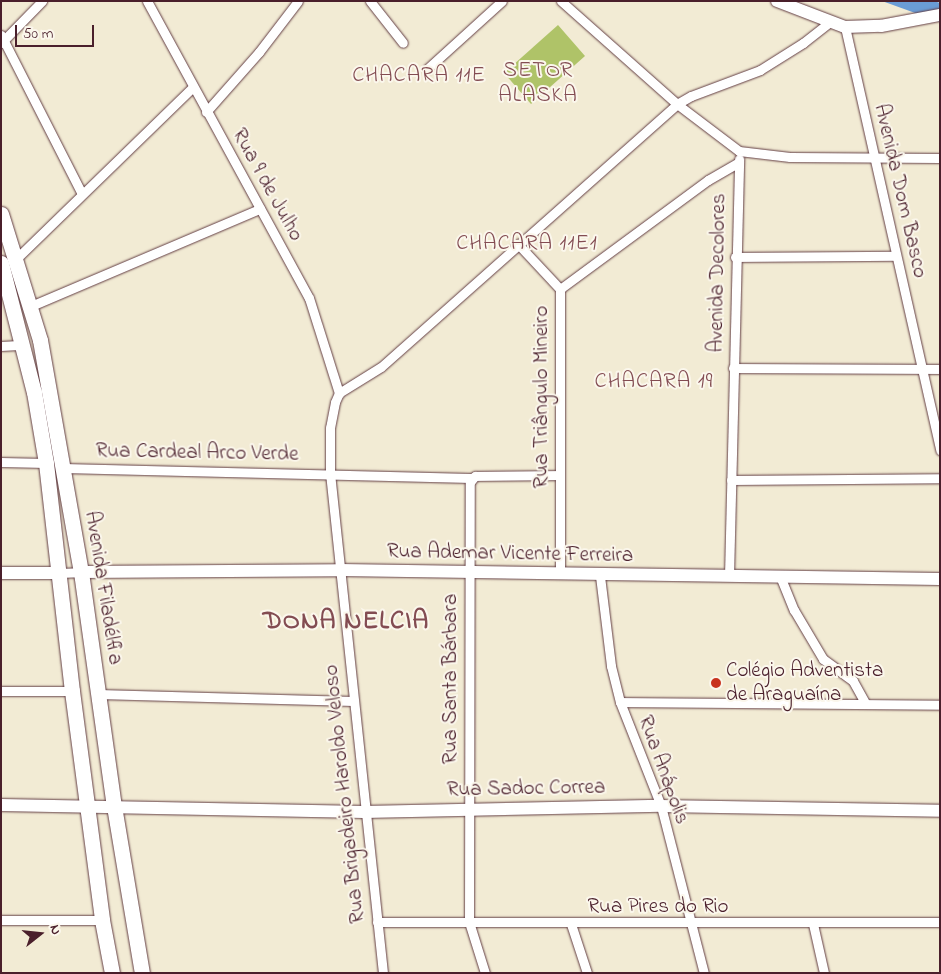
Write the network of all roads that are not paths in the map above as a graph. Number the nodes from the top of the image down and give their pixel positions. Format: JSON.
{"nodes":[{"id":1,"x":42,"y":1,"type":"edge"},
{"id":2,"x":147,"y":1,"type":"edge"},
{"id":3,"x":298,"y":1,"type":"edge"},
{"id":4,"x":370,"y":1,"type":"edge"},
{"id":5,"x":502,"y":1,"type":"edge"},
{"id":6,"x":561,"y":1,"type":"edge"},
{"id":7,"x":777,"y":1,"type":"edge"},
{"id":8,"x":940,"y":15,"type":"edge"},
{"id":9,"x":830,"y":22,"type":"junction"},
{"id":10,"x":845,"y":28,"type":"junction"},
{"id":11,"x":2,"y":40,"type":"edge"},
{"id":12,"x":403,"y":42,"type":"dead end"},
{"id":13,"x":427,"y":69,"type":"dead end"},
{"id":14,"x":193,"y":87,"type":"junction"},
{"id":15,"x":677,"y":104,"type":"junction"},
{"id":16,"x":206,"y":112,"type":"junction"},
{"id":17,"x":739,"y":151,"type":"junction"},
{"id":18,"x":874,"y":156,"type":"junction"},
{"id":19,"x":940,"y":158,"type":"edge"},
{"id":20,"x":738,"y":163,"type":"junction"},
{"id":21,"x":82,"y":194,"type":"junction"},
{"id":22,"x":260,"y":209,"type":"junction"},
{"id":23,"x":1,"y":214,"type":"edge"},
{"id":24,"x":518,"y":244,"type":"junction"},
{"id":25,"x":896,"y":256,"type":"junction"},
{"id":26,"x":735,"y":257,"type":"junction"},
{"id":27,"x":17,"y":258,"type":"junction"},
{"id":28,"x":1,"y":264,"type":"edge"},
{"id":29,"x":560,"y":289,"type":"junction"},
{"id":30,"x":31,"y":306,"type":"junction"},
{"id":31,"x":22,"y":345,"type":"junction"},
{"id":32,"x":1,"y":346,"type":"edge"},
{"id":33,"x":733,"y":368,"type":"junction"},
{"id":34,"x":921,"y":369,"type":"junction"},
{"id":35,"x":940,"y":370,"type":"edge"},
{"id":36,"x":337,"y":398,"type":"junction"},
{"id":37,"x":940,"y":450,"type":"edge"},
{"id":38,"x":1,"y":462,"type":"edge"},
{"id":39,"x":46,"y":463,"type":"junction"},
{"id":40,"x":63,"y":468,"type":"junction"},
{"id":41,"x":330,"y":473,"type":"junction"},
{"id":42,"x":559,"y":475,"type":"junction"},
{"id":43,"x":473,"y":477,"type":"junction"},
{"id":44,"x":940,"y":478,"type":"edge"},
{"id":45,"x":731,"y":480,"type":"junction"},
{"id":46,"x":340,"y":570,"type":"junction"},
{"id":47,"x":81,"y":572,"type":"junction"},
{"id":48,"x":469,"y":572,"type":"junction"},
{"id":49,"x":57,"y":573,"type":"junction"},
{"id":50,"x":560,"y":573,"type":"junction"},
{"id":51,"x":1,"y":574,"type":"edge"},
{"id":52,"x":600,"y":576,"type":"junction"},
{"id":53,"x":729,"y":576,"type":"junction"},
{"id":54,"x":780,"y":576,"type":"junction"},
{"id":55,"x":940,"y":579,"type":"edge"},
{"id":56,"x":1,"y":691,"type":"edge"},
{"id":57,"x":72,"y":691,"type":"junction"},
{"id":58,"x":98,"y":694,"type":"junction"},
{"id":59,"x":353,"y":702,"type":"junction"},
{"id":60,"x":620,"y":702,"type":"junction"},
{"id":61,"x":866,"y":704,"type":"junction"},
{"id":62,"x":940,"y":705,"type":"edge"},
{"id":63,"x":1,"y":805,"type":"edge"},
{"id":64,"x":89,"y":805,"type":"junction"},
{"id":65,"x":114,"y":806,"type":"junction"},
{"id":66,"x":662,"y":806,"type":"junction"},
{"id":67,"x":467,"y":810,"type":"junction"},
{"id":68,"x":940,"y":811,"type":"edge"},
{"id":69,"x":364,"y":812,"type":"junction"},
{"id":70,"x":1,"y":920,"type":"edge"},
{"id":71,"x":102,"y":920,"type":"junction"},
{"id":72,"x":377,"y":922,"type":"junction"},
{"id":73,"x":469,"y":922,"type":"junction"},
{"id":74,"x":940,"y":922,"type":"edge"},
{"id":75,"x":571,"y":924,"type":"junction"},
{"id":76,"x":690,"y":924,"type":"junction"},
{"id":77,"x":813,"y":924,"type":"junction"},
{"id":78,"x":112,"y":973,"type":"edge"},
{"id":79,"x":142,"y":973,"type":"edge"},
{"id":80,"x":383,"y":973,"type":"edge"},
{"id":81,"x":485,"y":973,"type":"edge"},
{"id":82,"x":587,"y":973,"type":"edge"},
{"id":83,"x":704,"y":973,"type":"edge"},
{"id":84,"x":824,"y":973,"type":"edge"}],
"edges":[{"from":1,"to":11,"type":"street"},
{"from":2,"to":14,"type":"street","name":"Rua 9 de Julho"},
{"from":3,"to":16,"type":"street"},
{"from":4,"to":12,"type":"street"},
{"from":5,"to":13,"type":"street"},
{"from":6,"to":15,"type":"street"},
{"from":7,"to":9,"type":"street"},
{"from":8,"to":10,"type":"street"},
{"from":9,"to":10,"type":"street"},
{"from":9,"to":15,"type":"street"},
{"from":10,"to":18,"type":"street","name":"Avenida Dom Basco"},
{"from":11,"to":21,"type":"street"},
{"from":14,"to":16,"type":"street","name":"Rua 9 de Julho"},
{"from":14,"to":21,"type":"street"},
{"from":15,"to":17,"type":"street"},
{"from":15,"to":24,"type":"street"},
{"from":16,"to":22,"type":"street","name":"Rua 9 de Julho"},
{"from":17,"to":18,"type":"street"},
{"from":17,"to":20,"type":"street","name":"Avenida Decolores"},
{"from":18,"to":19,"type":"street"},
{"from":18,"to":25,"type":"street","name":"Avenida Dom Basco"},
{"from":20,"to":26,"type":"street","name":"Avenida Decolores"},
{"from":20,"to":29,"type":"street","name":"Rua Triângulo Mineiro"},
{"from":21,"to":27,"type":"street"},
{"from":22,"to":30,"type":"street"},
{"from":22,"to":36,"type":"street","name":"Rua 9 de Julho"},
{"from":23,"to":27,"type":"main road","name":"Avenida Filadélfia"},
{"from":24,"to":29,"type":"street"},
{"from":24,"to":36,"type":"street"},
{"from":25,"to":26,"type":"street"},
{"from":25,"to":34,"type":"street","name":"Avenida Dom Basco"},
{"from":26,"to":33,"type":"street","name":"Avenida Decolores"},
{"from":27,"to":30,"type":"main road","name":"Avenida Filadélfia"},
{"from":28,"to":31,"type":"main road","name":"Avenida Filadélfia"},
{"from":29,"to":42,"type":"street","name":"Rua Triângulo Mineiro"},
{"from":30,"to":40,"type":"main road","name":"Avenida Filadélfia"},
{"from":31,"to":32,"type":"street"},
{"from":31,"to":39,"type":"main road","name":"Avenida Filadélfia"},
{"from":33,"to":34,"type":"street"},
{"from":33,"to":45,"type":"street","name":"Avenida Decolores"},
{"from":34,"to":35,"type":"street"},
{"from":34,"to":37,"type":"street","name":"Avenida Dom Basco"},
{"from":36,"to":41,"type":"street","name":"Rua Brigadeiro Haroldo Veloso"},
{"from":38,"to":39,"type":"street"},
{"from":39,"to":49,"type":"main road","name":"Avenida Filadélfia"},
{"from":40,"to":41,"type":"street","name":"Rua Cardeal Arco Verde"},
{"from":40,"to":47,"type":"main road","name":"Avenida Filadélfia"},
{"from":41,"to":43,"type":"street","name":"Rua Cardeal Arco Verde"},
{"from":41,"to":46,"type":"street","name":"Rua Brigadeiro Haroldo Veloso"},
{"from":42,"to":43,"type":"street"},
{"from":42,"to":50,"type":"street","name":"Rua Triângulo Mineiro"},
{"from":43,"to":48,"type":"street","name":"Rua Santa Bárbara"},
{"from":44,"to":45,"type":"street"},
{"from":45,"to":53,"type":"street","name":"Avenida Decolores"},
{"from":46,"to":47,"type":"street","name":"Rua Ademar Vicente Ferreira"},
{"from":46,"to":48,"type":"street","name":"Rua Ademar Vicente Ferreira"},
{"from":46,"to":59,"type":"street","name":"Rua Brigadeiro Haroldo Veloso"},
{"from":47,"to":49,"type":"street"},
{"from":47,"to":58,"type":"main road","name":"Avenida Filadélfia"},
{"from":48,"to":50,"type":"street","name":"Rua Ademar Vicente Ferreira"},
{"from":48,"to":67,"type":"street","name":"Rua Santa Bárbara"},
{"from":49,"to":51,"type":"street"},
{"from":49,"to":57,"type":"main road","name":"Avenida Filadélfia"},
{"from":50,"to":52,"type":"street","name":"Rua Ademar Vicente Ferreira"},
{"from":52,"to":53,"type":"street","name":"Rua Ademar Vicente Ferreira"},
{"from":52,"to":60,"type":"street","name":"Rua Anápolis"},
{"from":53,"to":54,"type":"street","name":"Rua Ademar Vicente Ferreira"},
{"from":54,"to":55,"type":"street","name":"Rua Ademar Vicente Ferreira"},
{"from":54,"to":61,"type":"street"},
{"from":56,"to":57,"type":"street"},
{"from":57,"to":64,"type":"main road","name":"Avenida Filadélfia"},
{"from":58,"to":59,"type":"street"},
{"from":58,"to":65,"type":"main road","name":"Avenida Filadélfia"},
{"from":59,"to":69,"type":"street","name":"Rua Brigadeiro Haroldo Veloso"},
{"from":60,"to":61,"type":"street"},
{"from":60,"to":66,"type":"street","name":"Rua Anápolis"},
{"from":61,"to":62,"type":"street"},
{"from":63,"to":64,"type":"street","name":"Rua Sadoc Correa"},
{"from":64,"to":65,"type":"street","name":"Rua Sadoc Correa"},
{"from":64,"to":71,"type":"main road","name":"Avenida Filadélfia"},
{"from":65,"to":69,"type":"street","name":"Rua Sadoc Correa"},
{"from":65,"to":79,"type":"main road","name":"Avenida Filadélfia"},
{"from":66,"to":67,"type":"street","name":"Rua Sadoc Correa"},
{"from":66,"to":68,"type":"street","name":"Rua Sadoc Correa"},
{"from":66,"to":76,"type":"street","name":"Rua Anápolis"},
{"from":67,"to":69,"type":"street","name":"Rua Sadoc Correa"},
{"from":67,"to":73,"type":"street","name":"Rua Santa Bárbara"},
{"from":69,"to":72,"type":"street","name":"Rua Brigadeiro Haroldo Veloso"},
{"from":70,"to":71,"type":"street"},
{"from":71,"to":78,"type":"main road","name":"Avenida Filadélfia"},
{"from":72,"to":73,"type":"street","name":"Rua Pires do Rio"},
{"from":72,"to":80,"type":"street","name":"Rua Brigadeiro Haroldo Veloso"},
{"from":73,"to":75,"type":"street","name":"Rua Pires do Rio"},
{"from":73,"to":81,"type":"street","name":"Rua Santa Bárbara"},
{"from":74,"to":77,"type":"street","name":"Rua Pires do Rio"},
{"from":75,"to":76,"type":"street","name":"Rua Pires do Rio"},
{"from":75,"to":82,"type":"street"},
{"from":76,"to":77,"type":"street","name":"Rua Pires do Rio"},
{"from":76,"to":83,"type":"street","name":"Rua Anápolis"},
{"from":77,"to":84,"type":"street"}]}
